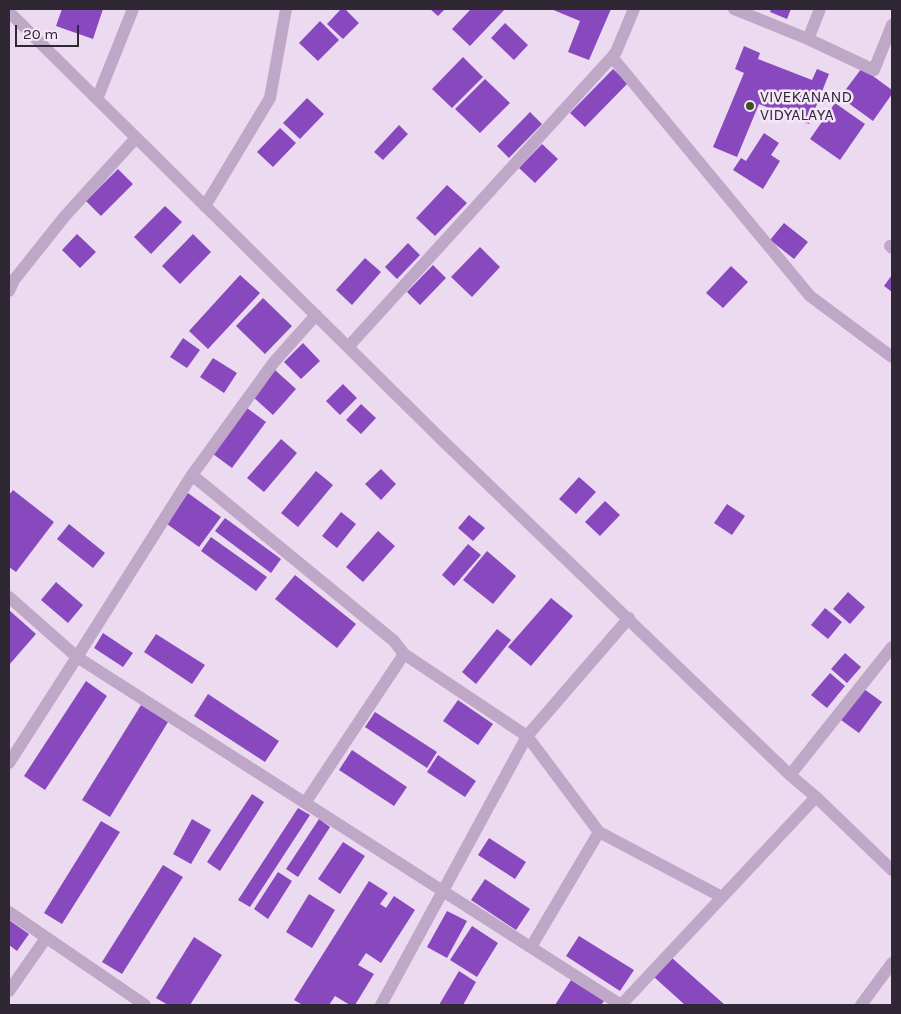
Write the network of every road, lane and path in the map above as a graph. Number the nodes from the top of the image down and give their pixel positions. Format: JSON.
{"nodes":[{"id":1,"x":132,"y":9,"type":"edge"},
{"id":2,"x":286,"y":9,"type":"edge"},
{"id":3,"x":634,"y":9,"type":"edge"},
{"id":4,"x":734,"y":9,"type":"edge"},
{"id":5,"x":820,"y":9,"type":"edge"},
{"id":6,"x":9,"y":12,"type":"edge"},
{"id":7,"x":892,"y":25,"type":"edge"},
{"id":8,"x":808,"y":39,"type":"junction"},
{"id":9,"x":612,"y":57,"type":"junction"},
{"id":10,"x":97,"y":99,"type":"junction"},
{"id":11,"x":136,"y":138,"type":"junction"},
{"id":12,"x":206,"y":206,"type":"junction"},
{"id":13,"x":9,"y":291,"type":"edge"},
{"id":14,"x":316,"y":315,"type":"junction"},
{"id":15,"x":348,"y":348,"type":"junction"},
{"id":16,"x":892,"y":357,"type":"edge"},
{"id":17,"x":192,"y":475,"type":"junction"},
{"id":18,"x":9,"y":597,"type":"edge"},
{"id":19,"x":629,"y":618,"type":"junction"},
{"id":20,"x":892,"y":647,"type":"edge"},
{"id":21,"x":404,"y":654,"type":"junction"},
{"id":22,"x":77,"y":657,"type":"junction"},
{"id":23,"x":527,"y":736,"type":"junction"},
{"id":24,"x":9,"y":763,"type":"edge"},
{"id":25,"x":790,"y":775,"type":"junction"},
{"id":26,"x":816,"y":797,"type":"junction"},
{"id":27,"x":305,"y":803,"type":"junction"},
{"id":28,"x":599,"y":832,"type":"junction"},
{"id":29,"x":892,"y":870,"type":"edge"},
{"id":30,"x":443,"y":891,"type":"junction"},
{"id":31,"x":722,"y":897,"type":"junction"},
{"id":32,"x":9,"y":912,"type":"edge"},
{"id":33,"x":46,"y":938,"type":"junction"},
{"id":34,"x":531,"y":947,"type":"junction"},
{"id":35,"x":892,"y":964,"type":"edge"},
{"id":36,"x":9,"y":991,"type":"edge"},
{"id":37,"x":145,"y":1005,"type":"edge"},
{"id":38,"x":381,"y":1005,"type":"edge"},
{"id":39,"x":621,"y":1005,"type":"edge"},
{"id":40,"x":861,"y":1005,"type":"edge"}],
"edges":[{"from":1,"to":10,"type":"street"},
{"from":2,"to":12,"type":"street"},
{"from":3,"to":9,"type":"street"},
{"from":4,"to":8,"type":"street"},
{"from":5,"to":8,"type":"street"},
{"from":6,"to":10,"type":"street"},
{"from":7,"to":8,"type":"street"},
{"from":9,"to":15,"type":"street"},
{"from":9,"to":16,"type":"street"},
{"from":10,"to":11,"type":"street"},
{"from":11,"to":12,"type":"street"},
{"from":11,"to":13,"type":"street"},
{"from":12,"to":14,"type":"street"},
{"from":14,"to":15,"type":"street"},
{"from":14,"to":17,"type":"street"},
{"from":15,"to":19,"type":"street"},
{"from":17,"to":21,"type":"street"},
{"from":17,"to":22,"type":"street"},
{"from":18,"to":22,"type":"street"},
{"from":19,"to":23,"type":"street"},
{"from":19,"to":25,"type":"street"},
{"from":20,"to":25,"type":"street"},
{"from":21,"to":23,"type":"street"},
{"from":21,"to":27,"type":"street"},
{"from":22,"to":24,"type":"street"},
{"from":22,"to":27,"type":"street"},
{"from":23,"to":28,"type":"street"},
{"from":23,"to":30,"type":"street"},
{"from":25,"to":26,"type":"street"},
{"from":26,"to":29,"type":"street"},
{"from":26,"to":31,"type":"street"},
{"from":27,"to":30,"type":"street"},
{"from":28,"to":31,"type":"street"},
{"from":28,"to":34,"type":"street"},
{"from":30,"to":34,"type":"street"},
{"from":30,"to":38,"type":"street"},
{"from":31,"to":39,"type":"street"},
{"from":32,"to":33,"type":"street"},
{"from":33,"to":36,"type":"street"},
{"from":33,"to":37,"type":"street"},
{"from":34,"to":39,"type":"street"},
{"from":35,"to":40,"type":"street"}]}
